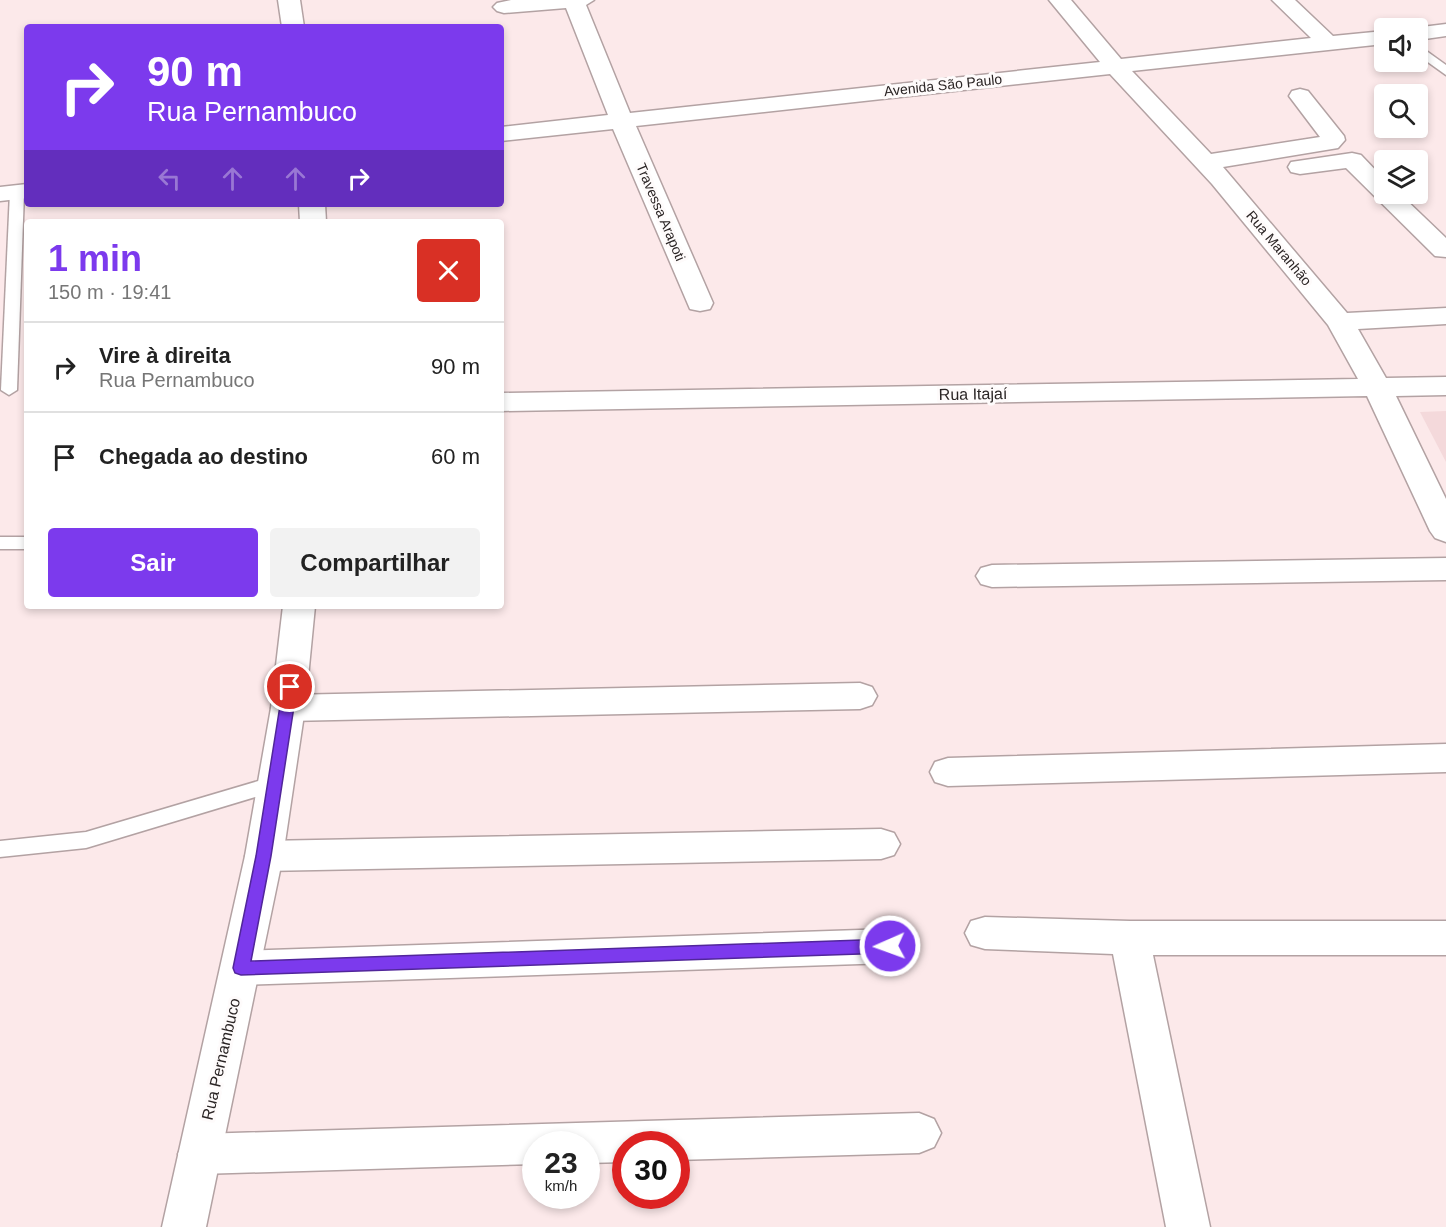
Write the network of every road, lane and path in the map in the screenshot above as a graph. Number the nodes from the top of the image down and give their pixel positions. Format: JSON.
{"nodes":[{"id":1,"x":289,"y":0,"type":"edge"},
{"id":2,"x":579,"y":0,"type":"edge"},
{"id":3,"x":1060,"y":0,"type":"edge"},
{"id":4,"x":1283,"y":0,"type":"edge"},
{"id":5,"x":504,"y":8,"type":"dead end"},
{"id":6,"x":293,"y":24,"type":"edge"},
{"id":7,"x":1446,"y":30,"type":"edge"},
{"id":8,"x":1428,"y":33,"type":"edge"},
{"id":9,"x":1374,"y":38,"type":"edge"},
{"id":10,"x":1328,"y":43,"type":"junction"},
{"id":11,"x":1428,"y":57,"type":"edge"},
{"id":12,"x":1115,"y":66,"type":"junction"},
{"id":13,"x":1446,"y":71,"type":"edge"},
{"id":14,"x":1300,"y":96,"type":"dead end"},
{"id":15,"x":623,"y":121,"type":"junction"},
{"id":16,"x":504,"y":134,"type":"edge"},
{"id":17,"x":1213,"y":170,"type":"junction"},
{"id":18,"x":1374,"y":182,"type":"edge"},
{"id":19,"x":15,"y":193,"type":"edge"},
{"id":20,"x":1396,"y":204,"type":"edge"},
{"id":21,"x":1444,"y":250,"type":"dead end"},
{"id":22,"x":700,"y":303,"type":"dead end"},
{"id":23,"x":1446,"y":316,"type":"edge"},
{"id":24,"x":1340,"y":322,"type":"junction"},
{"id":25,"x":1446,"y":386,"type":"edge"},
{"id":26,"x":1377,"y":387,"type":"junction"},
{"id":27,"x":9,"y":390,"type":"dead end"},
{"id":28,"x":504,"y":402,"type":"edge"},
{"id":29,"x":1446,"y":531,"type":"edge"},
{"id":30,"x":0,"y":543,"type":"edge"},
{"id":31,"x":24,"y":543,"type":"edge"},
{"id":32,"x":1446,"y":569,"type":"edge"},
{"id":33,"x":992,"y":576,"type":"dead end"},
{"id":34,"x":299,"y":609,"type":"edge"},
{"id":35,"x":860,"y":696,"type":"dead end"},
{"id":36,"x":288,"y":708,"type":"junction"},
{"id":37,"x":1446,"y":758,"type":"edge"},
{"id":38,"x":948,"y":772,"type":"dead end"},
{"id":39,"x":275,"y":784,"type":"junction"},
{"id":40,"x":881,"y":844,"type":"dead end"},
{"id":41,"x":0,"y":849,"type":"edge"},
{"id":42,"x":264,"y":856,"type":"junction"},
{"id":43,"x":985,"y":933,"type":"dead end"},
{"id":44,"x":1130,"y":938,"type":"junction"},
{"id":45,"x":1446,"y":938,"type":"edge"},
{"id":46,"x":890,"y":946,"type":"dead end"},
{"id":47,"x":241,"y":968,"type":"junction"},
{"id":48,"x":919,"y":1133,"type":"dead end"},
{"id":49,"x":200,"y":1154,"type":"junction"},
{"id":50,"x":183,"y":1227,"type":"edge"},
{"id":51,"x":1188,"y":1227,"type":"edge"}],
"edges":[{"from":1,"to":6,"type":"street"},
{"from":2,"to":5,"type":"street"},
{"from":2,"to":15,"type":"street","name":"Travessa Arapoti"},
{"from":3,"to":12,"type":"street","name":"Rua Maranhão"},
{"from":4,"to":10,"type":"street"},
{"from":7,"to":8,"type":"street"},
{"from":9,"to":10,"type":"street","name":"Avenida São Paulo"},
{"from":10,"to":12,"type":"street","name":"Avenida São Paulo"},
{"from":11,"to":13,"type":"lane"},
{"from":12,"to":15,"type":"street","name":"Avenida São Paulo"},
{"from":12,"to":17,"type":"street","name":"Rua Maranhão"},
{"from":14,"to":17,"type":"street"},
{"from":15,"to":16,"type":"street","name":"Avenida São Paulo"},
{"from":15,"to":22,"type":"street","name":"Travessa Arapoti"},
{"from":17,"to":18,"type":"street"},
{"from":17,"to":24,"type":"street","name":"Rua Maranhão"},
{"from":19,"to":27,"type":"lane"},
{"from":20,"to":21,"type":"street"},
{"from":23,"to":24,"type":"street"},
{"from":24,"to":26,"type":"street","name":"Rua Maranhão"},
{"from":25,"to":26,"type":"street","name":"Rua Itajaí"},
{"from":26,"to":28,"type":"street","name":"Rua Itajaí"},
{"from":26,"to":29,"type":"street","name":"Rua Maranhão"},
{"from":30,"to":31,"type":"lane"},
{"from":32,"to":33,"type":"street"},
{"from":34,"to":36,"type":"street","name":"Rua Pernambuco"},
{"from":35,"to":36,"type":"street"},
{"from":36,"to":39,"type":"street","name":"Rua Pernambuco"},
{"from":37,"to":38,"type":"street"},
{"from":39,"to":41,"type":"lane"},
{"from":39,"to":42,"type":"street","name":"Rua Pernambuco"},
{"from":40,"to":42,"type":"street"},
{"from":42,"to":47,"type":"street","name":"Rua Pernambuco"},
{"from":43,"to":44,"type":"street"},
{"from":44,"to":45,"type":"street"},
{"from":44,"to":51,"type":"street"},
{"from":46,"to":47,"type":"street"},
{"from":47,"to":49,"type":"street","name":"Rua Pernambuco"},
{"from":48,"to":49,"type":"street"},
{"from":49,"to":50,"type":"street","name":"Rua Pernambuco"}]}
